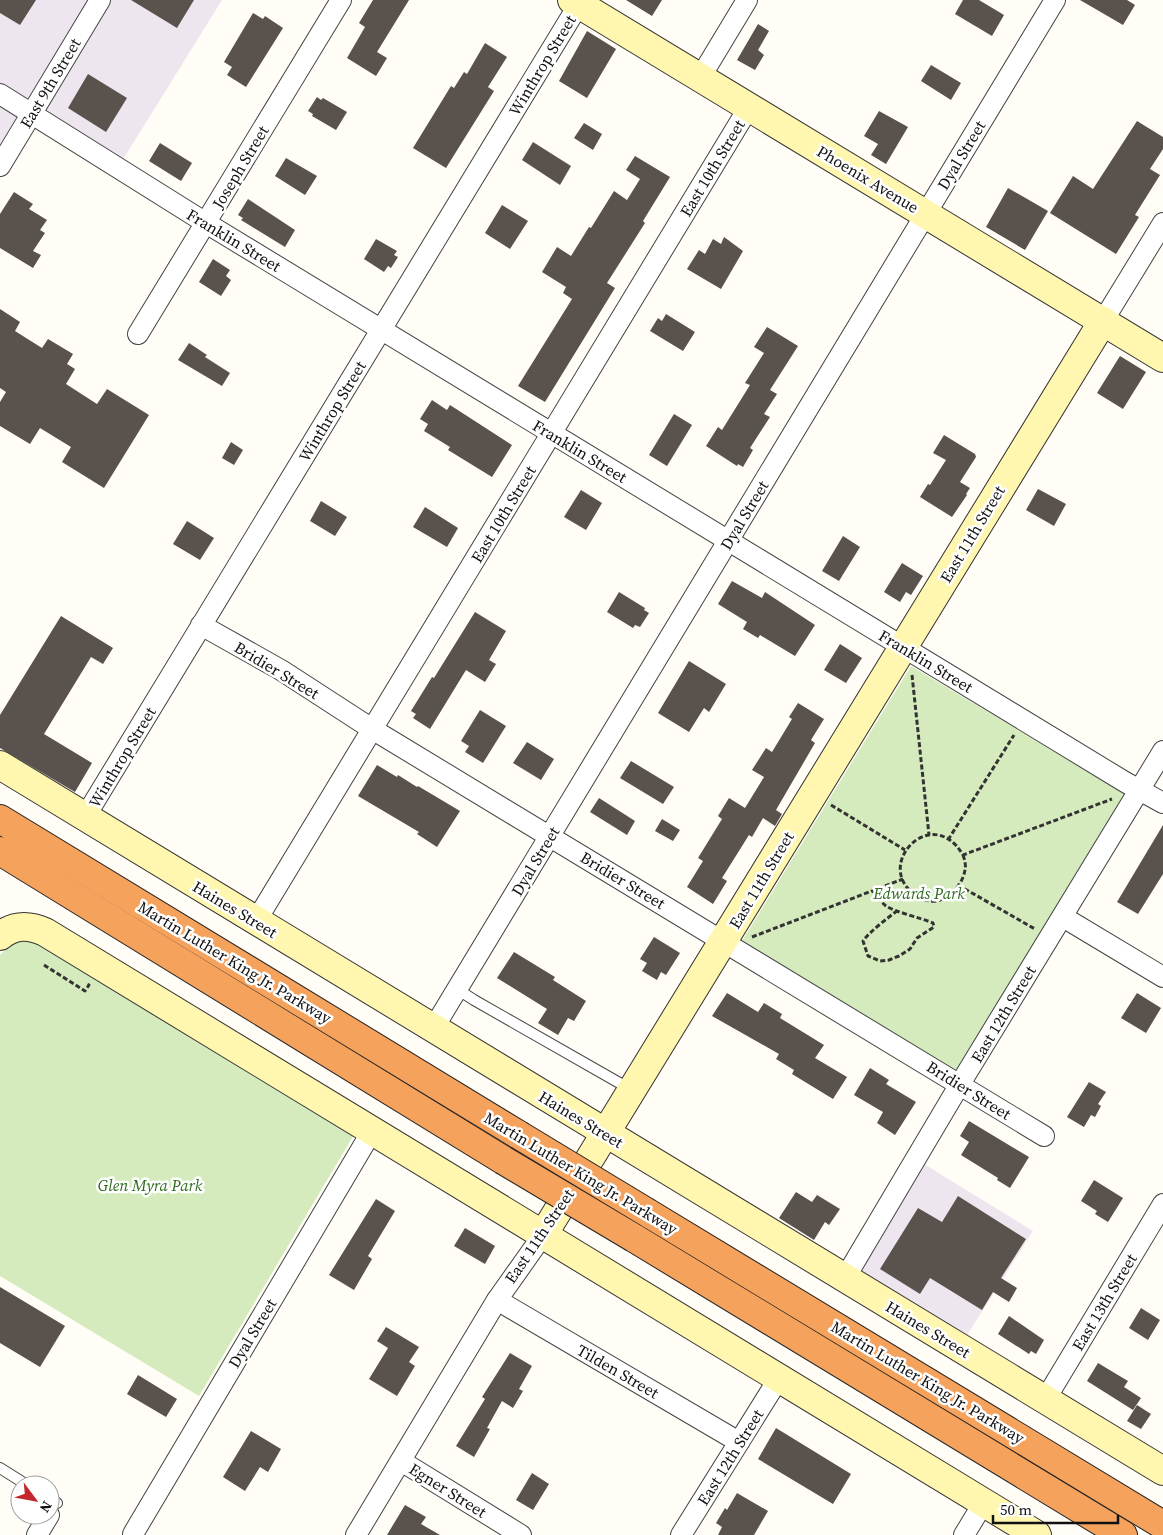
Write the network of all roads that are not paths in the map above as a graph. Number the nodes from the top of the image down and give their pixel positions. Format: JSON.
{"nodes":[{"id":1,"x":100,"y":0,"type":"edge"},
{"id":2,"x":341,"y":0,"type":"edge"},
{"id":3,"x":747,"y":0,"type":"edge"},
{"id":4,"x":1055,"y":0,"type":"edge"},
{"id":5,"x":576,"y":2,"type":"edge"},
{"id":6,"x":700,"y":78,"type":"junction"},
{"id":7,"x":0,"y":94,"type":"edge"},
{"id":8,"x":748,"y":107,"type":"junction"},
{"id":9,"x":31,"y":113,"type":"junction"},
{"id":10,"x":0,"y":166,"type":"edge"},
{"id":11,"x":926,"y":214,"type":"junction"},
{"id":12,"x":206,"y":223,"type":"junction"},
{"id":13,"x":1163,"y":223,"type":"edge"},
{"id":14,"x":1103,"y":321,"type":"junction"},
{"id":15,"x":381,"y":329,"type":"junction"},
{"id":16,"x":138,"y":334,"type":"dead end"},
{"id":17,"x":1163,"y":358,"type":"edge"},
{"id":18,"x":552,"y":434,"type":"junction"},
{"id":19,"x":728,"y":541,"type":"junction"},
{"id":20,"x":201,"y":625,"type":"junction"},
{"id":21,"x":903,"y":646,"type":"junction"},
{"id":22,"x":372,"y":729,"type":"junction"},
{"id":23,"x":1163,"y":751,"type":"edge"},
{"id":24,"x":0,"y":765,"type":"edge"},
{"id":25,"x":1140,"y":790,"type":"junction"},
{"id":26,"x":1163,"y":803,"type":"edge"},
{"id":27,"x":0,"y":814,"type":"edge"},
{"id":28,"x":85,"y":817,"type":"junction"},
{"id":29,"x":0,"y":819,"type":"edge"},
{"id":30,"x":24,"y":834,"type":"junction"},
{"id":31,"x":551,"y":836,"type":"junction"},
{"id":32,"x":0,"y":852,"type":"edge"},
{"id":33,"x":0,"y":867,"type":"edge"},
{"id":34,"x":1063,"y":917,"type":"junction"},
{"id":35,"x":113,"y":921,"type":"junction"},
{"id":36,"x":256,"y":921,"type":"junction"},
{"id":37,"x":0,"y":936,"type":"edge"},
{"id":38,"x":736,"y":939,"type":"junction"},
{"id":39,"x":1163,"y":977,"type":"edge"},
{"id":40,"x":458,"y":989,"type":"junction"},
{"id":41,"x":433,"y":1029,"type":"junction"},
{"id":42,"x":960,"y":1084,"type":"junction"},
{"id":43,"x":631,"y":1090,"type":"junction"},
{"id":44,"x":372,"y":1131,"type":"junction"},
{"id":45,"x":605,"y":1134,"type":"junction"},
{"id":46,"x":1044,"y":1136,"type":"dead end"},
{"id":47,"x":1163,"y":1204,"type":"edge"},
{"id":48,"x":543,"y":1235,"type":"junction"},
{"id":49,"x":845,"y":1278,"type":"junction"},
{"id":50,"x":497,"y":1300,"type":"junction"},
{"id":51,"x":779,"y":1378,"type":"junction"},
{"id":52,"x":1045,"y":1400,"type":"junction"},
{"id":53,"x":739,"y":1442,"type":"junction"},
{"id":54,"x":401,"y":1461,"type":"junction"},
{"id":55,"x":0,"y":1468,"type":"edge"},
{"id":56,"x":1163,"y":1471,"type":"edge"},
{"id":57,"x":11,"y":1475,"type":"edge"},
{"id":58,"x":984,"y":1502,"type":"junction"},
{"id":59,"x":1163,"y":1525,"type":"edge"},
{"id":60,"x":133,"y":1534,"type":"edge"},
{"id":61,"x":356,"y":1535,"type":"edge"},
{"id":62,"x":521,"y":1535,"type":"edge"},
{"id":63,"x":681,"y":1535,"type":"edge"},
{"id":64,"x":964,"y":1535,"type":"edge"},
{"id":65,"x":1037,"y":1535,"type":"edge"},
{"id":66,"x":1123,"y":1535,"type":"edge"}],
"edges":[{"from":1,"to":9,"type":"street","name":"East 9th Street"},
{"from":2,"to":12,"type":"street","name":"Joseph Street"},
{"from":3,"to":6,"type":"street"},
{"from":4,"to":11,"type":"street","name":"Dyal Street"},
{"from":5,"to":6,"type":"street","name":"Phoenix Avenue"},
{"from":5,"to":15,"type":"street","name":"Winthrop Street"},
{"from":6,"to":8,"type":"street","name":"Phoenix Avenue"},
{"from":7,"to":9,"type":"street","name":"Franklin Street"},
{"from":8,"to":11,"type":"street","name":"Phoenix Avenue"},
{"from":8,"to":18,"type":"street","name":"East 10th Street"},
{"from":9,"to":10,"type":"street","name":"East 9th Street"},
{"from":9,"to":12,"type":"street","name":"Franklin Street"},
{"from":11,"to":14,"type":"street","name":"Phoenix Avenue"},
{"from":11,"to":19,"type":"street","name":"Dyal Street"},
{"from":12,"to":15,"type":"street","name":"Franklin Street"},
{"from":12,"to":16,"type":"street","name":"Joseph Street"},
{"from":13,"to":14,"type":"street","name":"East 11th Street"},
{"from":14,"to":17,"type":"street","name":"Phoenix Avenue"},
{"from":14,"to":21,"type":"street","name":"East 11th Street"},
{"from":15,"to":18,"type":"street","name":"Franklin Street"},
{"from":15,"to":20,"type":"street","name":"Winthrop Street"},
{"from":18,"to":19,"type":"street","name":"Franklin Street"},
{"from":18,"to":22,"type":"street","name":"East 10th Street"},
{"from":19,"to":21,"type":"street","name":"Franklin Street"},
{"from":19,"to":31,"type":"street","name":"Dyal Street"},
{"from":20,"to":22,"type":"street","name":"Bridier Street"},
{"from":20,"to":28,"type":"street","name":"Winthrop Street"},
{"from":21,"to":25,"type":"street","name":"Franklin Street"},
{"from":21,"to":38,"type":"street","name":"East 11th Street"},
{"from":22,"to":31,"type":"street","name":"Bridier Street"},
{"from":22,"to":36,"type":"street","name":"East 10th Street"},
{"from":23,"to":25,"type":"street","name":"East 12th Street"},
{"from":24,"to":28,"type":"street","name":"Haines Street"},
{"from":25,"to":26,"type":"street","name":"Franklin Street"},
{"from":25,"to":34,"type":"street","name":"East 12th Street"},
{"from":27,"to":30,"type":"highway"},
{"from":28,"to":36,"type":"street","name":"Haines Street"},
{"from":29,"to":30,"type":"highway","name":"Martin Luther King Jr. Parkway"},
{"from":30,"to":59,"type":"highway","name":"Martin Luther King Jr. Parkway","bridge":true},
{"from":31,"to":38,"type":"street","name":"Bridier Street"},
{"from":31,"to":40,"type":"street","name":"Dyal Street"},
{"from":32,"to":35,"type":"highway","name":"Martin Luther King Jr. Parkway"},
{"from":33,"to":35,"type":"highway"},
{"from":34,"to":39,"type":"street"},
{"from":34,"to":42,"type":"street","name":"East 12th Street"},
{"from":35,"to":66,"type":"highway","name":"Martin Luther King Jr. Parkway","bridge":true},
{"from":36,"to":41,"type":"street","name":"Haines Street"},
{"from":37,"to":44,"type":"street"},
{"from":38,"to":42,"type":"street","name":"Bridier Street"},
{"from":38,"to":43,"type":"street","name":"East 11th Street"},
{"from":40,"to":41,"type":"street","name":"Dyal Street"},
{"from":40,"to":43,"type":"lane"},
{"from":41,"to":45,"type":"street","name":"Haines Street"},
{"from":42,"to":46,"type":"street","name":"Bridier Street"},
{"from":42,"to":49,"type":"street","name":"East 12th Street"},
{"from":43,"to":45,"type":"street","name":"East 11th Street"},
{"from":44,"to":48,"type":"street"},
{"from":44,"to":60,"type":"street","name":"Dyal Street"},
{"from":45,"to":48,"type":"street","name":"East 11th Street"},
{"from":45,"to":49,"type":"street","name":"Haines Street"},
{"from":47,"to":52,"type":"street","name":"East 13th Street"},
{"from":48,"to":50,"type":"street","name":"East 11th Street"},
{"from":48,"to":51,"type":"street"},
{"from":49,"to":52,"type":"street","name":"Haines Street"},
{"from":50,"to":53,"type":"street","name":"Tilden Street"},
{"from":50,"to":54,"type":"street","name":"East 11th Street"},
{"from":51,"to":53,"type":"street","name":"East 12th Street"},
{"from":51,"to":58,"type":"street"},
{"from":52,"to":56,"type":"street","name":"Haines Street"},
{"from":53,"to":63,"type":"street","name":"East 12th Street"},
{"from":54,"to":61,"type":"street","name":"East 11th Street"},
{"from":54,"to":62,"type":"street","name":"Egner Street"},
{"from":55,"to":57,"type":"lane"},
{"from":58,"to":64,"type":"street"},
{"from":58,"to":65,"type":"street"}]}
